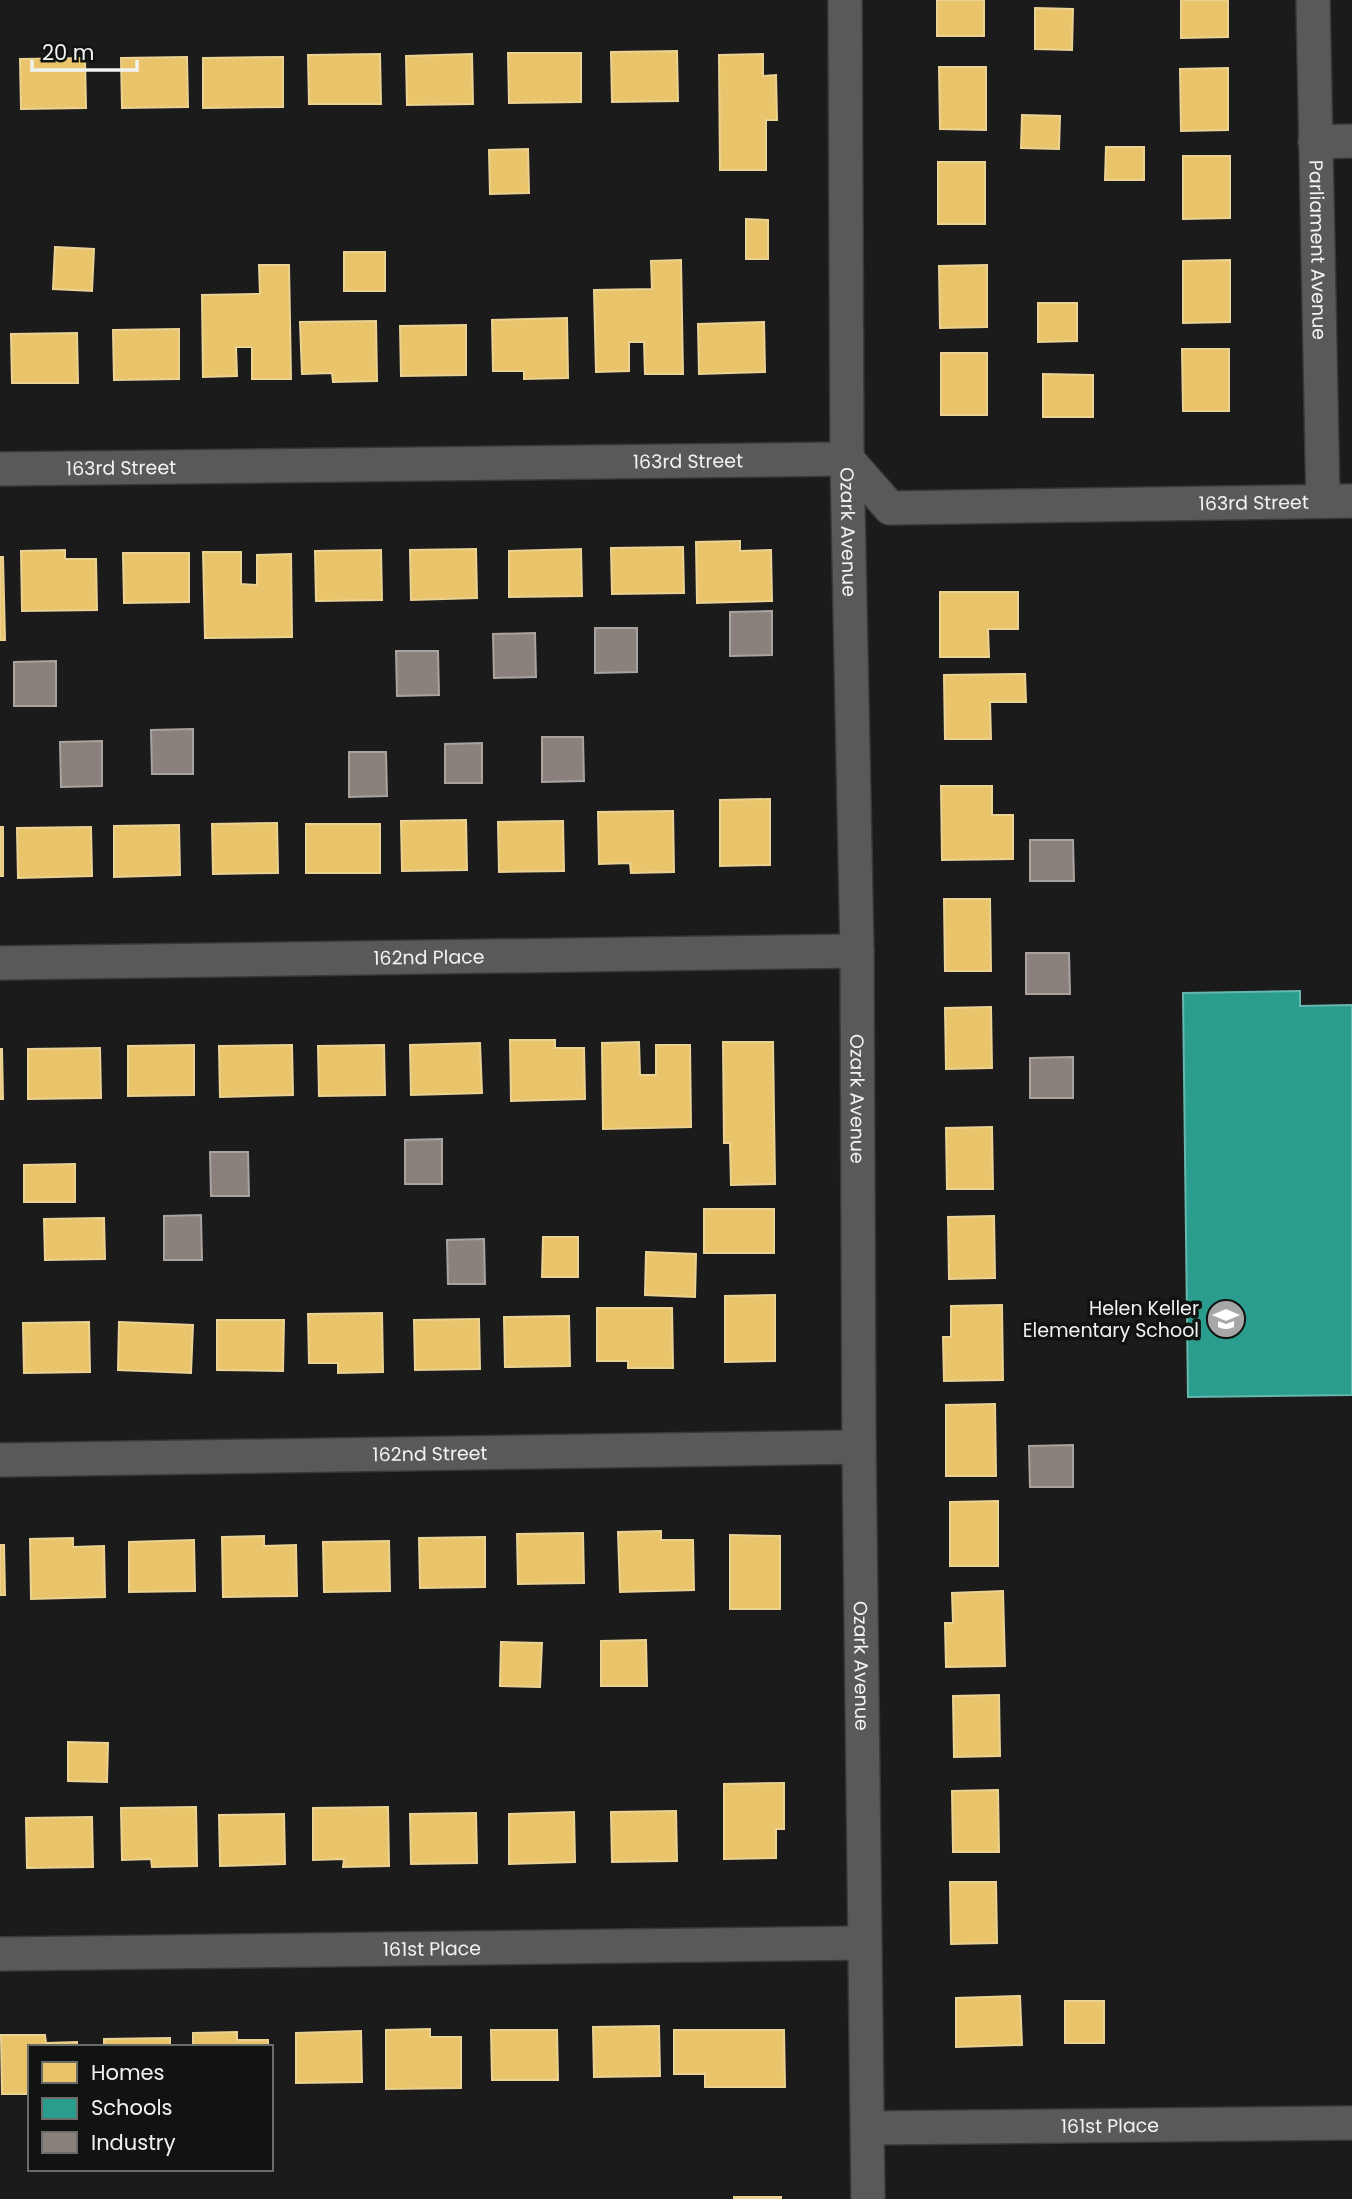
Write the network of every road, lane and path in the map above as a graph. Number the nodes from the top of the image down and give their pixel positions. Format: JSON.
{"nodes":[{"id":1,"x":845,"y":0,"type":"edge"},
{"id":2,"x":1313,"y":0,"type":"edge"},
{"id":3,"x":1352,"y":141,"type":"edge"},
{"id":4,"x":1315,"y":142,"type":"junction"},
{"id":5,"x":847,"y":459,"type":"junction"},
{"id":6,"x":0,"y":469,"type":"edge"},
{"id":7,"x":1338,"y":501,"type":"edge"},
{"id":8,"x":857,"y":951,"type":"junction"},
{"id":9,"x":0,"y":963,"type":"edge"},
{"id":10,"x":859,"y":1447,"type":"junction"},
{"id":11,"x":0,"y":1460,"type":"edge"},
{"id":12,"x":864,"y":1942,"type":"junction"},
{"id":13,"x":0,"y":1954,"type":"edge"},
{"id":14,"x":1352,"y":2123,"type":"edge"},
{"id":15,"x":868,"y":2128,"type":"junction"},
{"id":16,"x":868,"y":2199,"type":"edge"}],
"edges":[{"from":1,"to":5,"type":"street","name":"Ozark Avenue"},
{"from":2,"to":4,"type":"street","name":"Parliament Avenue"},
{"from":3,"to":4,"type":"street"},
{"from":4,"to":7,"type":"street","name":"Parliament Avenue"},
{"from":5,"to":6,"type":"street","name":"163rd Street"},
{"from":5,"to":7,"type":"street","name":"163rd Street"},
{"from":5,"to":8,"type":"street","name":"Ozark Avenue"},
{"from":8,"to":9,"type":"street","name":"162nd Place"},
{"from":8,"to":10,"type":"street","name":"Ozark Avenue"},
{"from":10,"to":11,"type":"street","name":"162nd Street"},
{"from":10,"to":12,"type":"street","name":"Ozark Avenue"},
{"from":12,"to":13,"type":"street","name":"161st Place"},
{"from":12,"to":15,"type":"street","name":"Ozark Avenue"},
{"from":14,"to":15,"type":"street","name":"161st Place"},
{"from":15,"to":16,"type":"street","name":"Ozark Avenue"}]}
